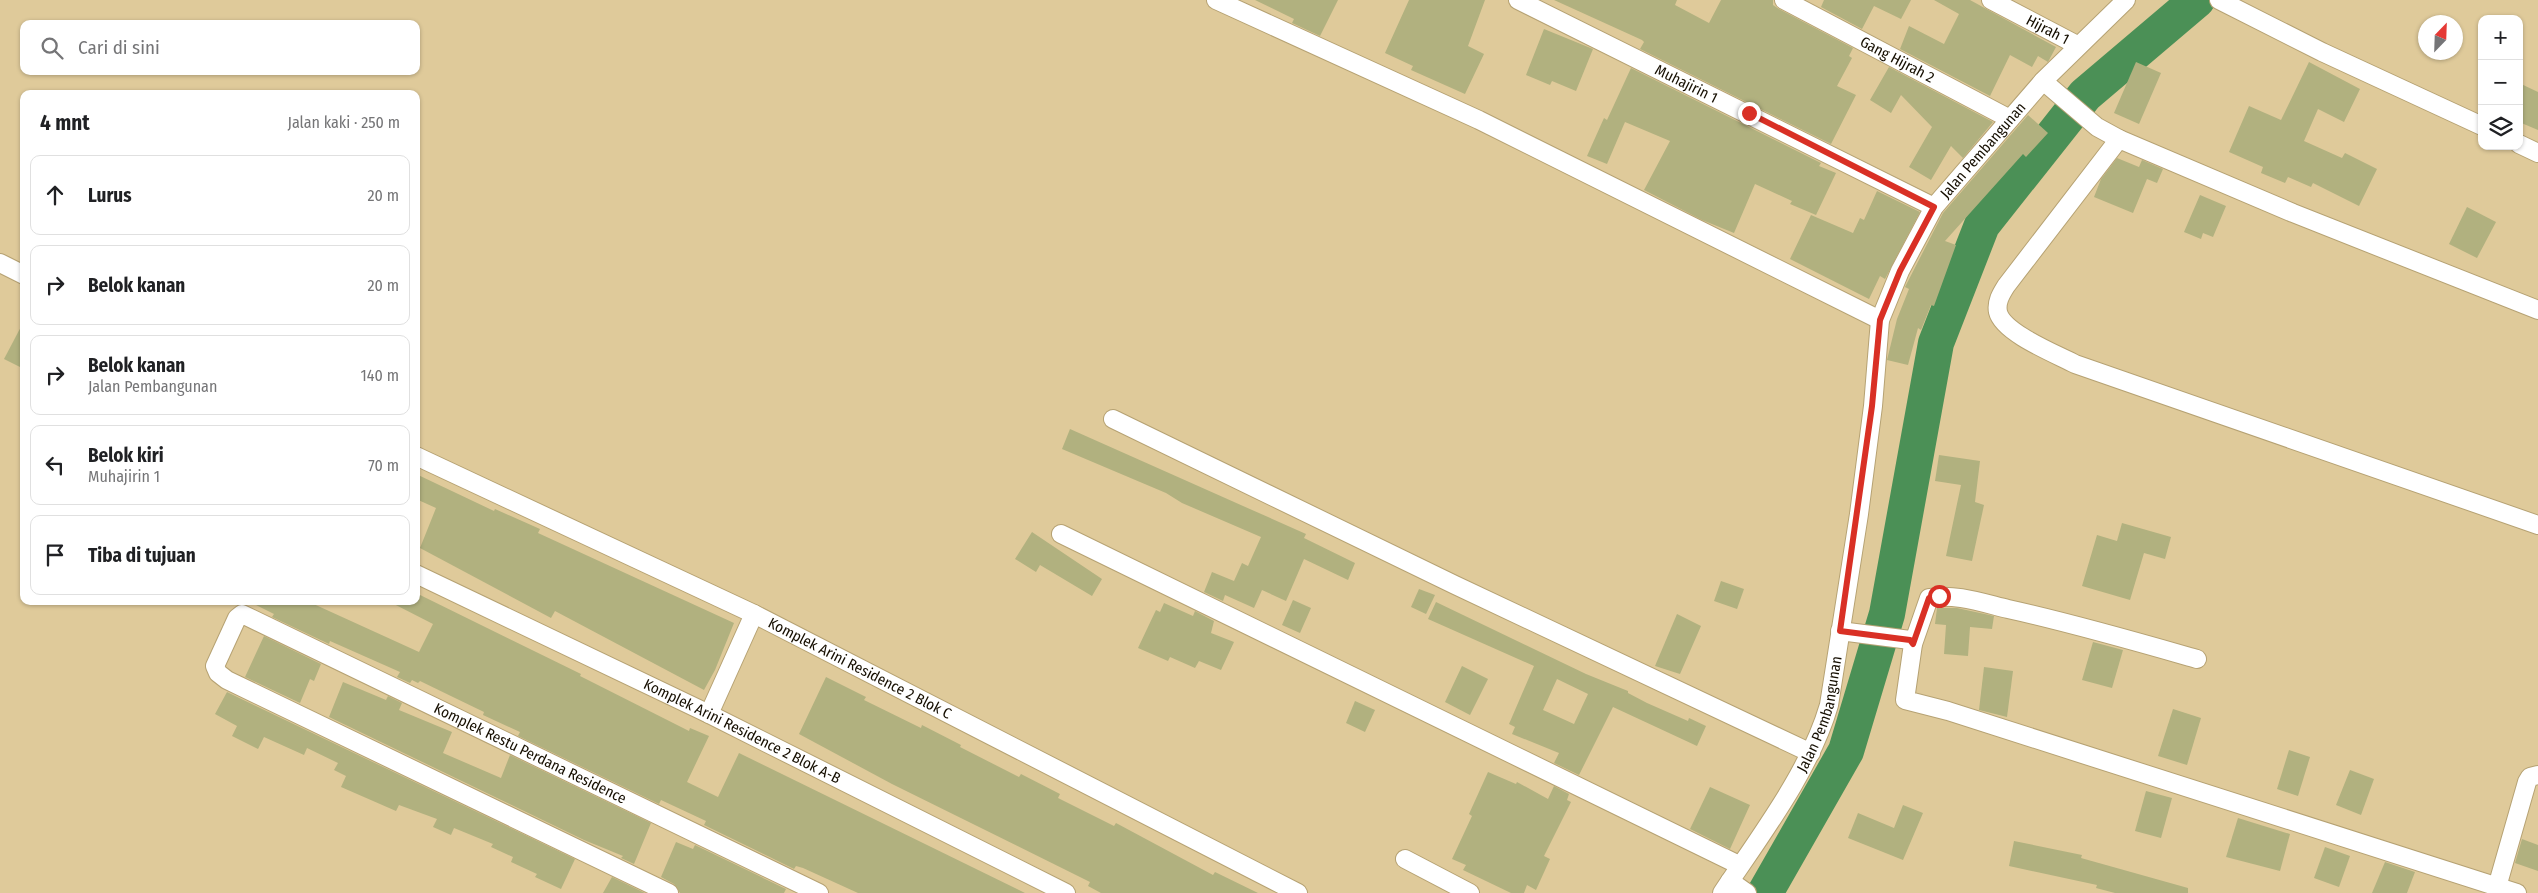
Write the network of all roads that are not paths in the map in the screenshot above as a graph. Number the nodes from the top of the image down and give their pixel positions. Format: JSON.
{"nodes":[{"id":1,"x":1216,"y":0,"type":"edge"},
{"id":2,"x":1518,"y":0,"type":"edge"},
{"id":3,"x":1784,"y":0,"type":"edge"},
{"id":4,"x":1991,"y":0,"type":"edge"},
{"id":5,"x":2126,"y":0,"type":"edge"},
{"id":6,"x":2221,"y":1,"type":"edge"},
{"id":7,"x":2077,"y":45,"type":"junction"},
{"id":8,"x":2043,"y":81,"type":"junction"},
{"id":9,"x":2010,"y":119,"type":"junction"},
{"id":10,"x":2478,"y":124,"type":"edge"},
{"id":11,"x":2120,"y":139,"type":"junction"},
{"id":12,"x":2523,"y":146,"type":"edge"},
{"id":13,"x":2538,"y":153,"type":"edge"},
{"id":14,"x":1934,"y":207,"type":"junction"},
{"id":15,"x":0,"y":263,"type":"edge"},
{"id":16,"x":20,"y":273,"type":"edge"},
{"id":17,"x":2538,"y":310,"type":"edge"},
{"id":18,"x":1880,"y":320,"type":"junction"},
{"id":19,"x":1113,"y":419,"type":"dead end"},
{"id":20,"x":420,"y":458,"type":"edge"},
{"id":21,"x":2538,"y":525,"type":"edge"},
{"id":22,"x":1061,"y":534,"type":"dead end"},
{"id":23,"x":420,"y":576,"type":"edge"},
{"id":24,"x":754,"y":614,"type":"junction"},
{"id":25,"x":1849,"y":632,"type":"junction"},
{"id":26,"x":1905,"y":641,"type":"junction"},
{"id":27,"x":2197,"y":659,"type":"dead end"},
{"id":28,"x":709,"y":714,"type":"junction"},
{"id":29,"x":1811,"y":753,"type":"junction"},
{"id":30,"x":2538,"y":775,"type":"edge"},
{"id":31,"x":1405,"y":859,"type":"dead end"},
{"id":32,"x":1739,"y":865,"type":"junction"},
{"id":33,"x":1728,"y":885,"type":"edge"},
{"id":34,"x":2497,"y":887,"type":"junction"},
{"id":35,"x":669,"y":893,"type":"edge"},
{"id":36,"x":819,"y":893,"type":"edge"},
{"id":37,"x":1066,"y":893,"type":"edge"},
{"id":38,"x":1298,"y":893,"type":"edge"},
{"id":39,"x":1470,"y":893,"type":"edge"},
{"id":40,"x":1747,"y":893,"type":"edge"},
{"id":41,"x":2517,"y":893,"type":"edge"}],
"edges":[{"from":1,"to":18,"type":"street"},
{"from":2,"to":14,"type":"street","name":"Muhajirin 1"},
{"from":3,"to":9,"type":"street","name":"Gang Hijrah 2"},
{"from":4,"to":7,"type":"street","name":"Hijrah 1"},
{"from":5,"to":7,"type":"street","name":"Jalan Pembangunan"},
{"from":6,"to":10,"type":"street"},
{"from":7,"to":8,"type":"street","name":"Jalan Pembangunan"},
{"from":8,"to":9,"type":"street","name":"Jalan Pembangunan"},
{"from":8,"to":11,"type":"street"},
{"from":9,"to":14,"type":"street","name":"Jalan Pembangunan"},
{"from":11,"to":17,"type":"street"},
{"from":11,"to":21,"type":"street"},
{"from":12,"to":13,"type":"street"},
{"from":14,"to":18,"type":"street","name":"Jalan Pembangunan"},
{"from":15,"to":16,"type":"street"},
{"from":18,"to":25,"type":"street","name":"Jalan Pembangunan"},
{"from":19,"to":29,"type":"street"},
{"from":20,"to":24,"type":"street","name":"Komplek Arini Residence 2 Blok C"},
{"from":22,"to":32,"type":"street"},
{"from":23,"to":28,"type":"street","name":"Komplek Arini Residence 2 Blok A-B"},
{"from":24,"to":28,"type":"street"},
{"from":24,"to":38,"type":"street","name":"Komplek Arini Residence 2 Blok C"},
{"from":25,"to":26,"type":"street"},
{"from":25,"to":29,"type":"street","name":"Jalan Pembangunan"},
{"from":26,"to":27,"type":"street"},
{"from":26,"to":34,"type":"street"},
{"from":28,"to":37,"type":"street","name":"Komplek Arini Residence 2 Blok A-B"},
{"from":29,"to":32,"type":"street","name":"Jalan Pembangunan"},
{"from":30,"to":34,"type":"street"},
{"from":31,"to":39,"type":"street"},
{"from":32,"to":33,"type":"street","name":"Jalan Pembangunan"},
{"from":33,"to":40,"type":"street"},
{"from":34,"to":41,"type":"street"},
{"from":35,"to":36,"type":"street","name":"Komplek Restu Perdana Residence"}]}
